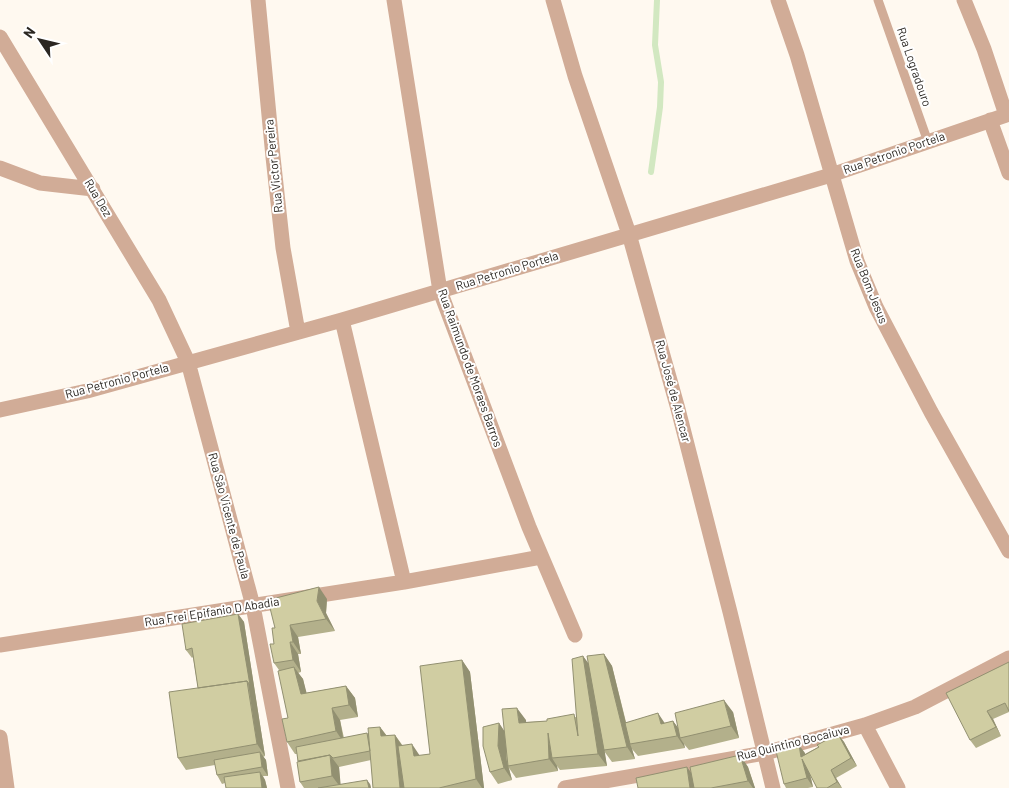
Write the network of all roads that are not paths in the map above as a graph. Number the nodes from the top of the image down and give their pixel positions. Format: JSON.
{"nodes":[{"id":1,"x":258,"y":0,"type":"edge"},
{"id":2,"x":394,"y":0,"type":"edge"},
{"id":3,"x":553,"y":0,"type":"edge"},
{"id":4,"x":778,"y":0,"type":"edge"},
{"id":5,"x":878,"y":0,"type":"edge"},
{"id":6,"x":964,"y":0,"type":"edge"},
{"id":7,"x":0,"y":38,"type":"edge"},
{"id":8,"x":1007,"y":114,"type":"edge"},
{"id":9,"x":990,"y":120,"type":"junction"},
{"id":10,"x":928,"y":142,"type":"junction"},
{"id":11,"x":0,"y":168,"type":"edge"},
{"id":12,"x":1009,"y":173,"type":"edge"},
{"id":13,"x":831,"y":174,"type":"junction"},
{"id":14,"x":93,"y":189,"type":"junction"},
{"id":15,"x":629,"y":234,"type":"junction"},
{"id":16,"x":440,"y":291,"type":"junction"},
{"id":17,"x":342,"y":320,"type":"junction"},
{"id":18,"x":298,"y":332,"type":"junction"},
{"id":19,"x":188,"y":362,"type":"junction"},
{"id":20,"x":0,"y":410,"type":"edge"},
{"id":21,"x":1009,"y":551,"type":"edge"},
{"id":22,"x":541,"y":557,"type":"junction"},
{"id":23,"x":404,"y":582,"type":"junction"},
{"id":24,"x":253,"y":606,"type":"junction"},
{"id":25,"x":575,"y":635,"type":"dead end"},
{"id":26,"x":0,"y":645,"type":"edge"},
{"id":27,"x":1009,"y":658,"type":"edge"},
{"id":28,"x":865,"y":725,"type":"junction"},
{"id":29,"x":0,"y":737,"type":"edge"},
{"id":30,"x":765,"y":753,"type":"junction"},
{"id":31,"x":629,"y":783,"type":"edge"},
{"id":32,"x":7,"y":788,"type":"edge"},
{"id":33,"x":288,"y":788,"type":"edge"},
{"id":34,"x":565,"y":788,"type":"edge"},
{"id":35,"x":774,"y":788,"type":"edge"},
{"id":36,"x":898,"y":788,"type":"edge"}],
"edges":[{"from":1,"to":18,"type":"street","name":"Rua Victor Pereira"},
{"from":2,"to":16,"type":"street","name":"Rua Raimundo de Moraes Barros"},
{"from":3,"to":15,"type":"street","name":"Rua José de Alencar"},
{"from":4,"to":13,"type":"street","name":"Rua Bom Jesus"},
{"from":5,"to":10,"type":"lane","name":"Rua Logradouro"},
{"from":6,"to":8,"type":"street"},
{"from":7,"to":14,"type":"street","name":"Rua Dez"},
{"from":8,"to":9,"type":"street","name":"Rua Petronio Portela"},
{"from":9,"to":10,"type":"street","name":"Rua Petronio Portela"},
{"from":9,"to":12,"type":"street"},
{"from":10,"to":13,"type":"street","name":"Rua Petronio Portela"},
{"from":11,"to":14,"type":"street"},
{"from":13,"to":15,"type":"street","name":"Rua Petronio Portela"},
{"from":13,"to":21,"type":"street","name":"Rua Bom Jesus"},
{"from":14,"to":19,"type":"street","name":"Rua Dez"},
{"from":15,"to":16,"type":"street","name":"Rua Petronio Portela"},
{"from":15,"to":30,"type":"street","name":"Rua José de Alencar"},
{"from":16,"to":17,"type":"street","name":"Rua Petronio Portela"},
{"from":16,"to":22,"type":"street","name":"Rua Raimundo de Moraes Barros"},
{"from":17,"to":18,"type":"street","name":"Rua Petronio Portela"},
{"from":17,"to":23,"type":"street"},
{"from":18,"to":19,"type":"street","name":"Rua Petronio Portela"},
{"from":19,"to":20,"type":"street","name":"Rua Petronio Portela"},
{"from":19,"to":24,"type":"street","name":"Rua São Vicente de Paula"},
{"from":22,"to":23,"type":"street","name":"Rua Frei Epifanio D Abadia"},
{"from":22,"to":25,"type":"street","name":"Rua Raimundo de Moraes Barros"},
{"from":23,"to":24,"type":"street","name":"Rua Frei Epifanio D Abadia"},
{"from":24,"to":26,"type":"street","name":"Rua Frei Epifanio D Abadia"},
{"from":24,"to":33,"type":"street","name":"Rua São Vicente de Paula"},
{"from":27,"to":28,"type":"street","name":"Rua Quintino Bocaiuva"},
{"from":28,"to":30,"type":"street","name":"Rua Quintino Bocaiuva"},
{"from":28,"to":36,"type":"street"},
{"from":29,"to":32,"type":"street"},
{"from":30,"to":31,"type":"street","name":"Rua Quintino Bocaiuva"},
{"from":30,"to":35,"type":"street","name":"Rua José de Alencar"},
{"from":31,"to":34,"type":"street","name":"Rua Quintino Bocaiuva"}]}
